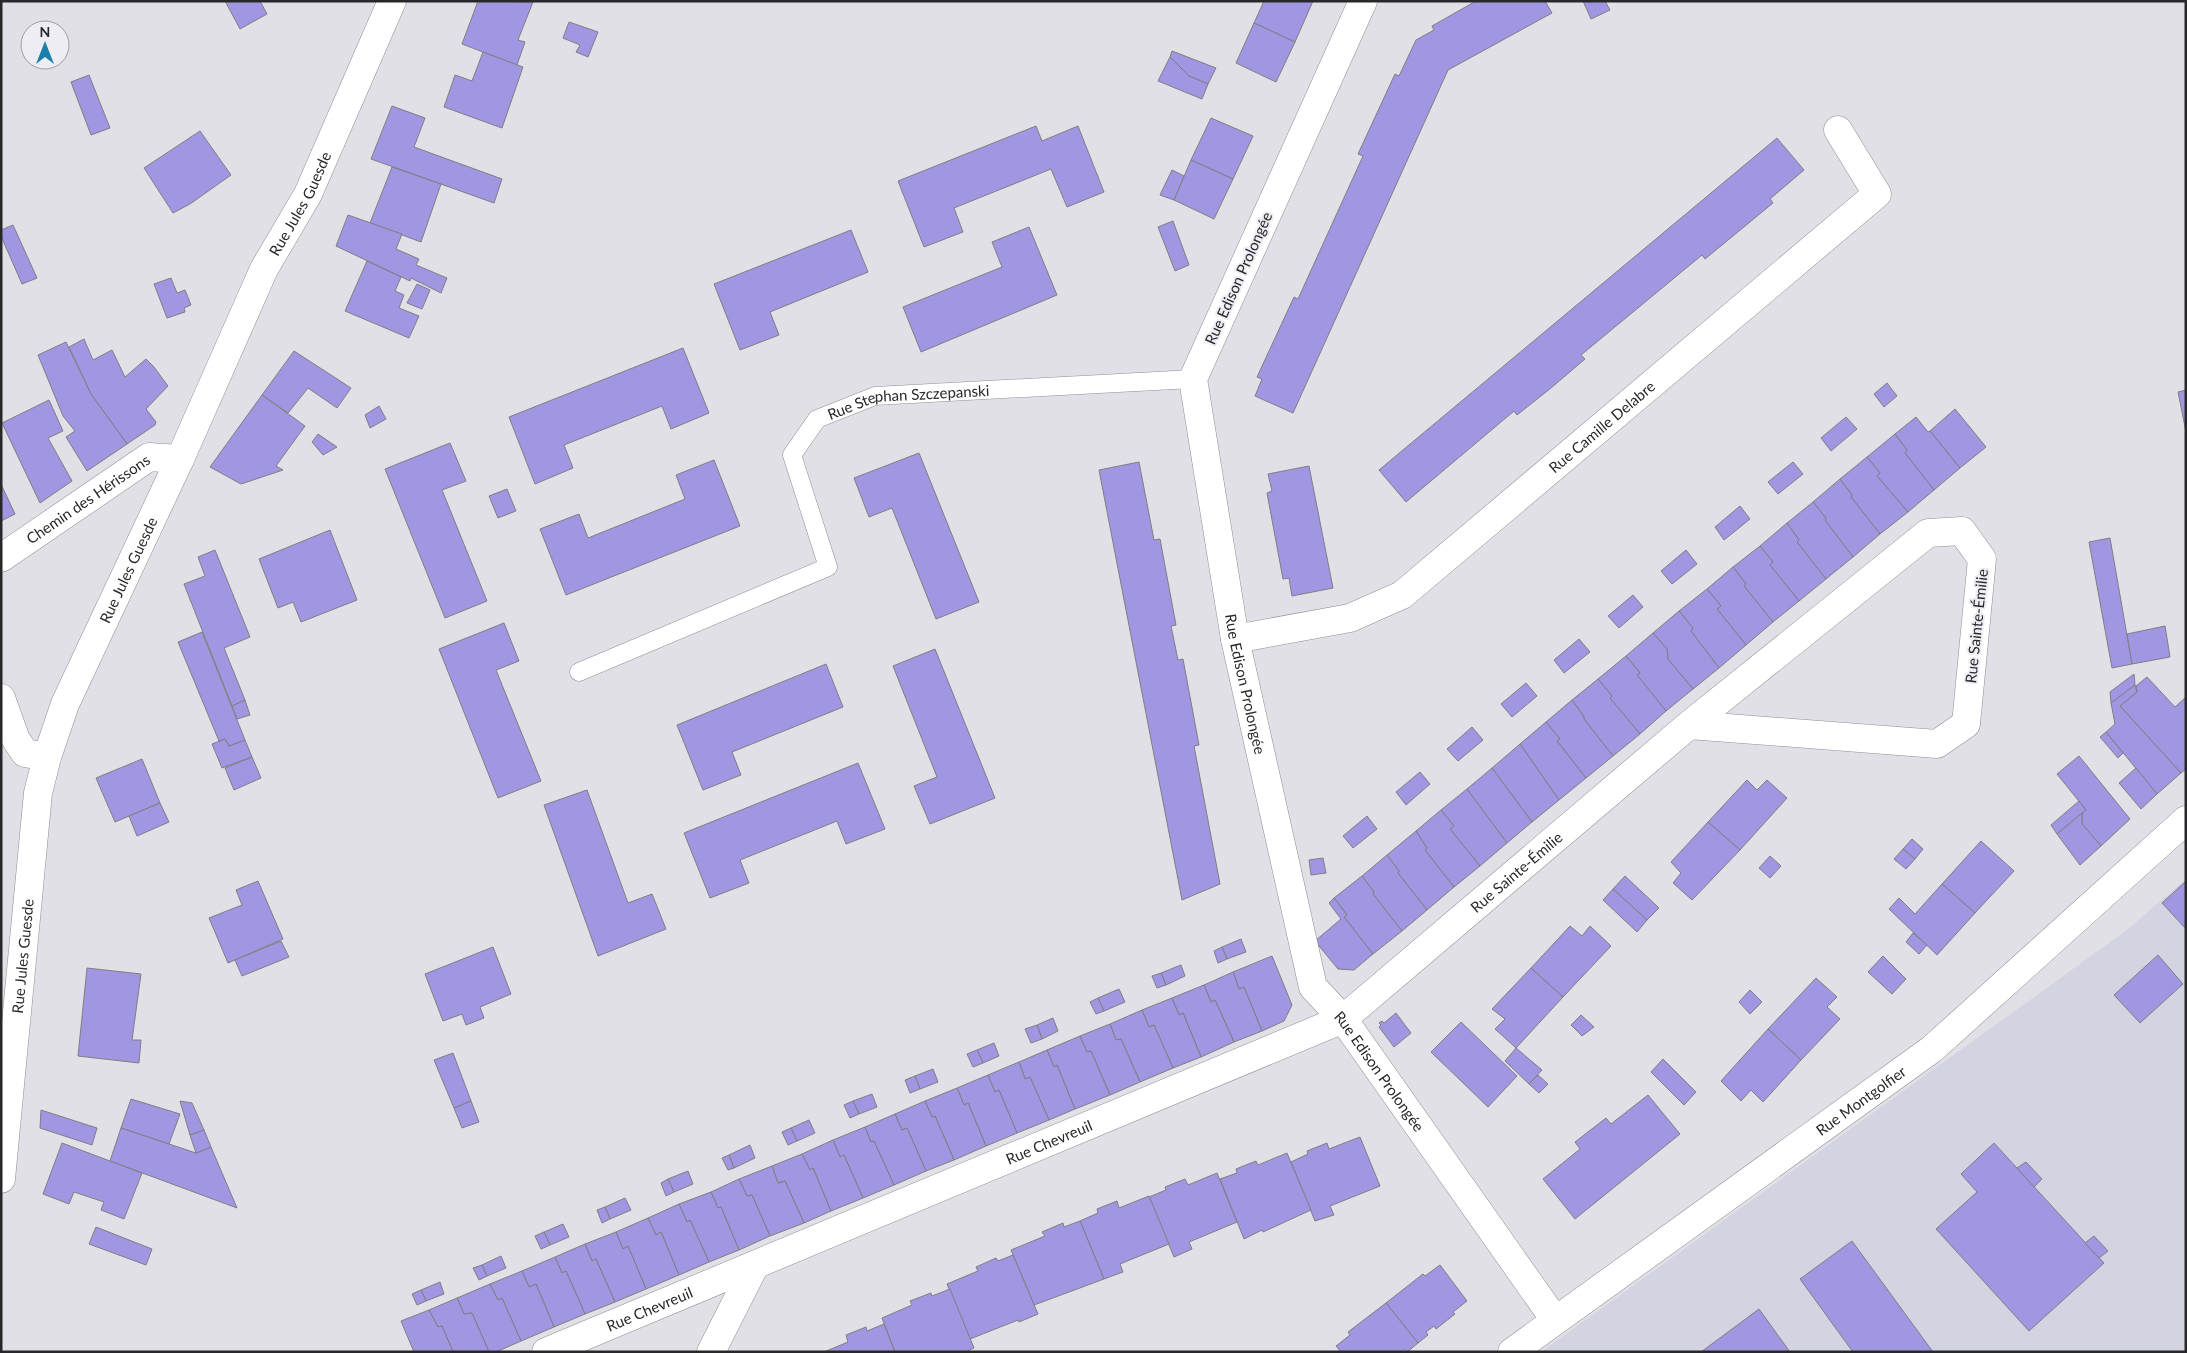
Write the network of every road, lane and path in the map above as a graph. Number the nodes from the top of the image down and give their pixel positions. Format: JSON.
{"nodes":[{"id":1,"x":392,"y":1,"type":"edge"},
{"id":2,"x":1363,"y":1,"type":"edge"},
{"id":3,"x":1838,"y":130,"type":"dead end"},
{"id":4,"x":1193,"y":379,"type":"junction"},
{"id":5,"x":180,"y":459,"type":"junction"},
{"id":6,"x":1,"y":558,"type":"edge"},
{"id":7,"x":1235,"y":639,"type":"junction"},
{"id":8,"x":579,"y":672,"type":"dead end"},
{"id":9,"x":1,"y":698,"type":"edge"},
{"id":10,"x":1689,"y":725,"type":"junction"},
{"id":11,"x":47,"y":757,"type":"junction"},
{"id":12,"x":2186,"y":820,"type":"edge"},
{"id":13,"x":1343,"y":1018,"type":"junction"},
{"id":14,"x":1,"y":1179,"type":"edge"},
{"id":15,"x":755,"y":1266,"type":"junction"},
{"id":16,"x":1556,"y":1320,"type":"junction"},
{"id":17,"x":1529,"y":1347,"type":"edge"},
{"id":18,"x":546,"y":1352,"type":"edge"},
{"id":19,"x":710,"y":1352,"type":"edge"}],
"edges":[{"from":1,"to":5,"type":"street","name":"Rue Jules Guesde"},
{"from":2,"to":4,"type":"street","name":"Rue Edison Prolongée"},
{"from":3,"to":7,"type":"street","name":"Rue Camille Delabre"},
{"from":4,"to":7,"type":"street","name":"Rue Edison Prolongée"},
{"from":4,"to":8,"type":"lane","name":"Rue Stephan Szczepanski"},
{"from":5,"to":6,"type":"street","name":"Chemin des Hérissons"},
{"from":5,"to":11,"type":"street","name":"Rue Jules Guesde"},
{"from":7,"to":13,"type":"street","name":"Rue Edison Prolongée"},
{"from":9,"to":11,"type":"street"},
{"from":10,"to":10,"type":"street","name":"Rue Sainte-Émilie"},
{"from":10,"to":13,"type":"street","name":"Rue Sainte-Émilie"},
{"from":11,"to":14,"type":"street","name":"Rue Jules Guesde"},
{"from":12,"to":16,"type":"street","name":"Rue Montgolfier"},
{"from":13,"to":15,"type":"street","name":"Rue Chevreuil"},
{"from":13,"to":16,"type":"street","name":"Rue Edison Prolongée"},
{"from":15,"to":18,"type":"street","name":"Rue Chevreuil"},
{"from":15,"to":19,"type":"street"},
{"from":16,"to":17,"type":"street","name":"Rue Montgolfier"}]}
